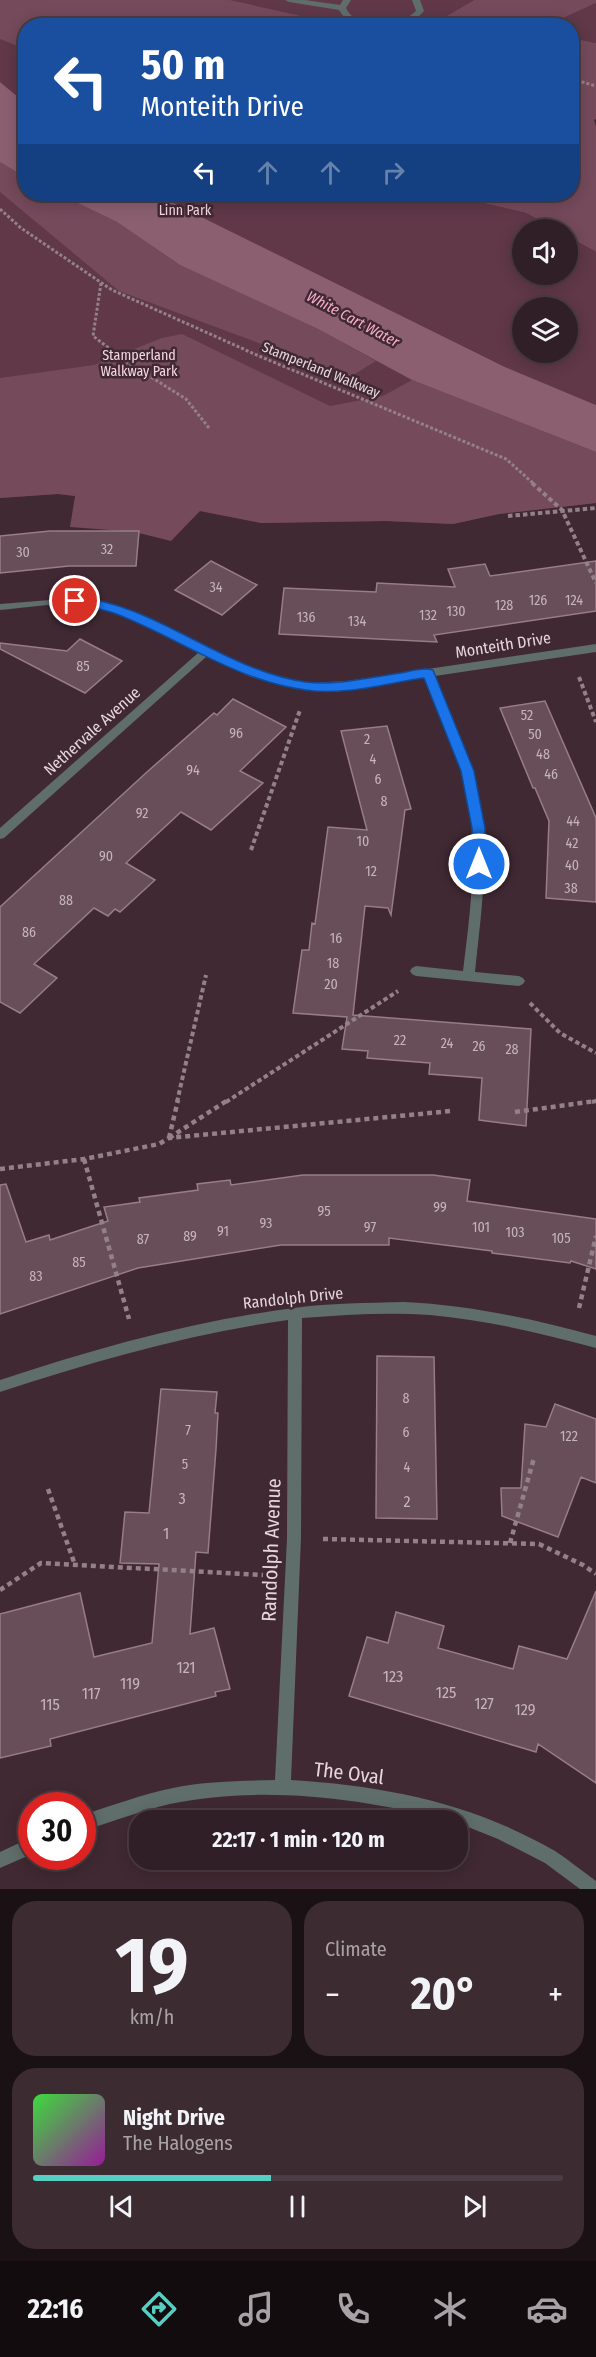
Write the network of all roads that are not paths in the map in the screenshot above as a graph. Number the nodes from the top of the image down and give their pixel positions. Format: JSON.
{"nodes":[{"id":1,"x":290,"y":0,"type":"edge"},
{"id":2,"x":416,"y":0,"type":"edge"},
{"id":3,"x":344,"y":4,"type":"edge"},
{"id":4,"x":350,"y":18,"type":"edge"},
{"id":5,"x":412,"y":18,"type":"edge"},
{"id":6,"x":0,"y":607,"type":"edge"},
{"id":7,"x":596,"y":648,"type":"edge"},
{"id":8,"x":205,"y":652,"type":"junction"},
{"id":9,"x":429,"y":673,"type":"junction"},
{"id":10,"x":0,"y":835,"type":"edge"},
{"id":11,"x":416,"y":971,"type":"road end"},
{"id":12,"x":468,"y":976,"type":"junction"},
{"id":13,"x":519,"y":981,"type":"dead end"},
{"id":14,"x":295,"y":1313,"type":"junction"},
{"id":15,"x":596,"y":1342,"type":"edge"},
{"id":16,"x":0,"y":1386,"type":"edge"},
{"id":17,"x":283,"y":1788,"type":"junction"},
{"id":18,"x":96,"y":1819,"type":"edge"},
{"id":19,"x":18,"y":1852,"type":"edge"},
{"id":20,"x":0,"y":1860,"type":"edge"},
{"id":21,"x":594,"y":1889,"type":"edge"}],
"edges":[{"from":1,"to":3,"type":"street"},
{"from":2,"to":5,"type":"street"},
{"from":3,"to":4,"type":"street"},
{"from":6,"to":8,"type":"street","name":"Monteith Drive"},
{"from":7,"to":9,"type":"street","name":"Monteith Drive"},
{"from":8,"to":9,"type":"street","name":"Monteith Drive"},
{"from":8,"to":10,"type":"street","name":"Nethervale Avenue"},
{"from":9,"to":12,"type":"street"},
{"from":11,"to":12,"type":"street"},
{"from":12,"to":13,"type":"street"},
{"from":14,"to":15,"type":"street","name":"Randolph Drive"},
{"from":14,"to":16,"type":"street","name":"Randolph Drive"},
{"from":14,"to":17,"type":"street","name":"Randolph Avenue"},
{"from":17,"to":18,"type":"street","name":"The Oval"},
{"from":17,"to":21,"type":"street","name":"The Oval"},
{"from":19,"to":20,"type":"street"}]}
